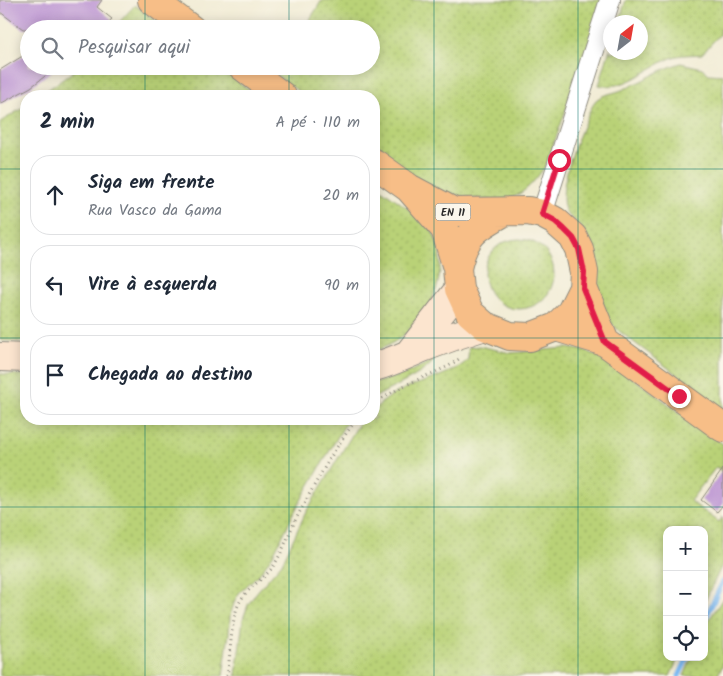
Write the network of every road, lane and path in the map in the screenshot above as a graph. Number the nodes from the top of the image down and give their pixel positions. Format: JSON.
{"nodes":[{"id":1,"x":152,"y":0,"type":"edge"},
{"id":2,"x":610,"y":0,"type":"edge"},
{"id":3,"x":179,"y":20,"type":"edge"},
{"id":4,"x":254,"y":75,"type":"edge"},
{"id":5,"x":274,"y":90,"type":"edge"},
{"id":6,"x":380,"y":167,"type":"edge"},
{"id":7,"x":409,"y":188,"type":"junction"},
{"id":8,"x":504,"y":212,"type":"junction"},
{"id":9,"x":542,"y":214,"type":"junction"},
{"id":10,"x":458,"y":278,"type":"junction"},
{"id":11,"x":583,"y":288,"type":"junction"},
{"id":12,"x":485,"y":326,"type":"junction"},
{"id":13,"x":556,"y":327,"type":"junction"},
{"id":14,"x":456,"y":335,"type":"junction"},
{"id":15,"x":605,"y":342,"type":"junction"},
{"id":16,"x":408,"y":353,"type":"junction"},
{"id":17,"x":0,"y":357,"type":"edge"},
{"id":18,"x":20,"y":358,"type":"edge"},
{"id":19,"x":380,"y":365,"type":"edge"},
{"id":20,"x":380,"y":400,"type":"edge"},
{"id":21,"x":352,"y":425,"type":"edge"},
{"id":22,"x":723,"y":428,"type":"edge"},
{"id":23,"x":227,"y":676,"type":"edge"}],
"edges":[{"from":1,"to":3,"type":"main road"},
{"from":2,"to":9,"type":"street"},
{"from":4,"to":5,"type":"main road"},
{"from":6,"to":7,"type":"main road","number":"EN 11"},
{"from":7,"to":8,"type":"main road","number":"EN 11"},
{"from":7,"to":10,"type":"main road","number":"EN 11"},
{"from":8,"to":9,"type":"main road"},
{"from":8,"to":10,"type":"main road"},
{"from":9,"to":11,"type":"main road"},
{"from":10,"to":12,"type":"main road"},
{"from":10,"to":16,"type":"street"},
{"from":11,"to":13,"type":"main road"},
{"from":11,"to":15,"type":"main road"},
{"from":12,"to":13,"type":"main road"},
{"from":12,"to":14,"type":"street"},
{"from":13,"to":15,"type":"main road"},
{"from":14,"to":16,"type":"street"},
{"from":14,"to":20,"type":"path"},
{"from":15,"to":22,"type":"main road"},
{"from":16,"to":19,"type":"street"},
{"from":17,"to":18,"type":"street"},
{"from":21,"to":23,"type":"path"}]}
